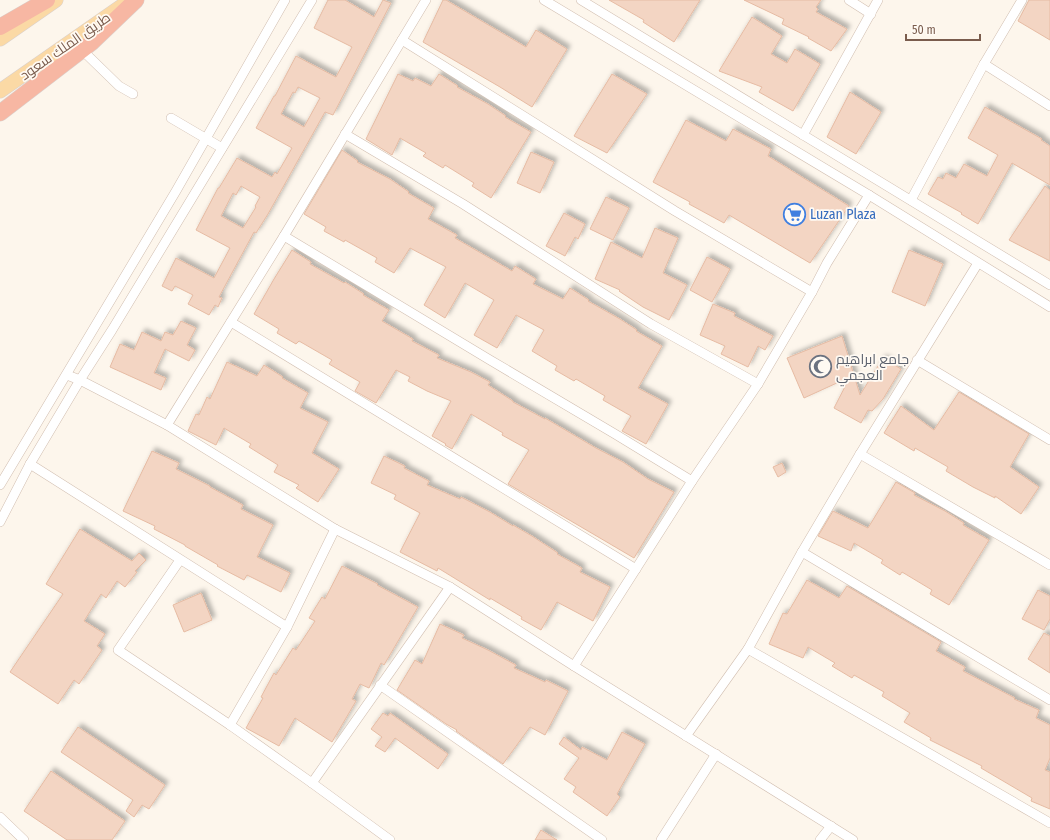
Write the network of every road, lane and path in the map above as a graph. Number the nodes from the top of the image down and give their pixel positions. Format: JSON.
{"nodes":[{"id":1,"x":47,"y":0,"type":"edge"},
{"id":2,"x":56,"y":0,"type":"edge"},
{"id":3,"x":130,"y":0,"type":"edge"},
{"id":4,"x":136,"y":0,"type":"edge"},
{"id":5,"x":285,"y":0,"type":"edge"},
{"id":6,"x":312,"y":0,"type":"edge"},
{"id":7,"x":426,"y":0,"type":"edge"},
{"id":8,"x":544,"y":0,"type":"edge"},
{"id":9,"x":581,"y":0,"type":"edge"},
{"id":10,"x":849,"y":0,"type":"edge"},
{"id":11,"x":878,"y":0,"type":"edge"},
{"id":12,"x":1022,"y":0,"type":"edge"},
{"id":13,"x":871,"y":14,"type":"junction"},
{"id":14,"x":0,"y":27,"type":"edge"},
{"id":15,"x":0,"y":39,"type":"edge"},
{"id":16,"x":402,"y":40,"type":"junction"},
{"id":17,"x":82,"y":50,"type":"junction"},
{"id":18,"x":984,"y":64,"type":"junction"},
{"id":19,"x":0,"y":91,"type":"edge"},
{"id":20,"x":133,"y":94,"type":"dead end"},
{"id":21,"x":1050,"y":106,"type":"edge"},
{"id":22,"x":0,"y":113,"type":"edge"},
{"id":23,"x":171,"y":118,"type":"dead end"},
{"id":24,"x":345,"y":134,"type":"junction"},
{"id":25,"x":803,"y":135,"type":"junction"},
{"id":26,"x":206,"y":138,"type":"junction"},
{"id":27,"x":222,"y":148,"type":"junction"},
{"id":28,"x":870,"y":195,"type":"junction"},
{"id":29,"x":911,"y":200,"type":"junction"},
{"id":30,"x":284,"y":236,"type":"junction"},
{"id":31,"x":978,"y":263,"type":"junction"},
{"id":32,"x":1050,"y":285,"type":"edge"},
{"id":33,"x":812,"y":292,"type":"junction"},
{"id":34,"x":1050,"y":307,"type":"edge"},
{"id":35,"x":231,"y":322,"type":"junction"},
{"id":36,"x":917,"y":360,"type":"junction"},
{"id":37,"x":67,"y":375,"type":"junction"},
{"id":38,"x":80,"y":380,"type":"junction"},
{"id":39,"x":758,"y":384,"type":"junction"},
{"id":40,"x":167,"y":425,"type":"junction"},
{"id":41,"x":1050,"y":440,"type":"edge"},
{"id":42,"x":860,"y":454,"type":"junction"},
{"id":43,"x":30,"y":464,"type":"junction"},
{"id":44,"x":692,"y":481,"type":"junction"},
{"id":45,"x":0,"y":485,"type":"edge"},
{"id":46,"x":0,"y":522,"type":"edge"},
{"id":47,"x":336,"y":529,"type":"junction"},
{"id":48,"x":802,"y":552,"type":"junction"},
{"id":49,"x":180,"y":560,"type":"junction"},
{"id":50,"x":1050,"y":565,"type":"edge"},
{"id":51,"x":636,"y":569,"type":"junction"},
{"id":52,"x":450,"y":587,"type":"junction"},
{"id":53,"x":287,"y":627,"type":"junction"},
{"id":54,"x":748,"y":649,"type":"junction"},
{"id":55,"x":574,"y":666,"type":"junction"},
{"id":56,"x":380,"y":685,"type":"junction"},
{"id":57,"x":1050,"y":700,"type":"edge"},
{"id":58,"x":230,"y":725,"type":"junction"},
{"id":59,"x":686,"y":736,"type":"junction"},
{"id":60,"x":716,"y":754,"type":"junction"},
{"id":61,"x":312,"y":783,"type":"junction"},
{"id":62,"x":0,"y":817,"type":"edge"},
{"id":63,"x":1050,"y":823,"type":"edge"},
{"id":64,"x":10,"y":826,"type":"junction"},
{"id":65,"x":831,"y":826,"type":"junction"},
{"id":66,"x":0,"y":829,"type":"edge"},
{"id":67,"x":24,"y":840,"type":"edge"},
{"id":68,"x":390,"y":840,"type":"edge"},
{"id":69,"x":602,"y":840,"type":"edge"},
{"id":70,"x":661,"y":840,"type":"edge"},
{"id":71,"x":820,"y":840,"type":"edge"},
{"id":72,"x":853,"y":840,"type":"edge"}],
"edges":[{"from":1,"to":14,"type":"highway"},
{"from":2,"to":15,"type":"main road"},
{"from":3,"to":19,"type":"main road","name":"طريق الملك سعود"},
{"from":4,"to":17,"type":"highway"},
{"from":5,"to":26,"type":"street"},
{"from":6,"to":27,"type":"street"},
{"from":7,"to":16,"type":"street"},
{"from":8,"to":28,"type":"street"},
{"from":9,"to":25,"type":"street"},
{"from":10,"to":13,"type":"street"},
{"from":11,"to":13,"type":"street"},
{"from":12,"to":18,"type":"street"},
{"from":13,"to":25,"type":"street"},
{"from":16,"to":24,"type":"street"},
{"from":16,"to":33,"type":"street"},
{"from":17,"to":20,"type":"street"},
{"from":17,"to":22,"type":"highway"},
{"from":18,"to":21,"type":"street"},
{"from":18,"to":29,"type":"street"},
{"from":23,"to":26,"type":"street"},
{"from":24,"to":30,"type":"street"},
{"from":24,"to":39,"type":"street"},
{"from":25,"to":29,"type":"street"},
{"from":26,"to":27,"type":"street"},
{"from":26,"to":37,"type":"street"},
{"from":27,"to":38,"type":"street"},
{"from":28,"to":31,"type":"street"},
{"from":28,"to":33,"type":"street"},
{"from":29,"to":32,"type":"street"},
{"from":30,"to":35,"type":"street"},
{"from":30,"to":44,"type":"street"},
{"from":31,"to":34,"type":"street"},
{"from":31,"to":36,"type":"street"},
{"from":33,"to":39,"type":"street"},
{"from":35,"to":40,"type":"street"},
{"from":35,"to":51,"type":"street"},
{"from":36,"to":41,"type":"street"},
{"from":36,"to":42,"type":"street"},
{"from":37,"to":38,"type":"street"},
{"from":37,"to":45,"type":"street"},
{"from":38,"to":40,"type":"street"},
{"from":38,"to":43,"type":"street"},
{"from":39,"to":44,"type":"street"},
{"from":40,"to":47,"type":"street"},
{"from":42,"to":48,"type":"street"},
{"from":42,"to":50,"type":"street"},
{"from":43,"to":46,"type":"street"},
{"from":43,"to":49,"type":"street"},
{"from":44,"to":51,"type":"street"},
{"from":47,"to":52,"type":"street"},
{"from":47,"to":53,"type":"street"},
{"from":48,"to":54,"type":"street"},
{"from":48,"to":57,"type":"street"},
{"from":49,"to":53,"type":"street"},
{"from":49,"to":58,"type":"street"},
{"from":51,"to":55,"type":"street"},
{"from":52,"to":55,"type":"street"},
{"from":52,"to":56,"type":"street"},
{"from":53,"to":58,"type":"street"},
{"from":54,"to":59,"type":"street"},
{"from":54,"to":63,"type":"street"},
{"from":55,"to":59,"type":"street"},
{"from":56,"to":61,"type":"street"},
{"from":56,"to":69,"type":"street"},
{"from":58,"to":61,"type":"street"},
{"from":59,"to":60,"type":"street"},
{"from":60,"to":65,"type":"street"},
{"from":60,"to":70,"type":"street"},
{"from":61,"to":68,"type":"street"},
{"from":62,"to":64,"type":"street"},
{"from":64,"to":66,"type":"street"},
{"from":64,"to":67,"type":"street"},
{"from":65,"to":71,"type":"street"},
{"from":65,"to":72,"type":"street"}]}
